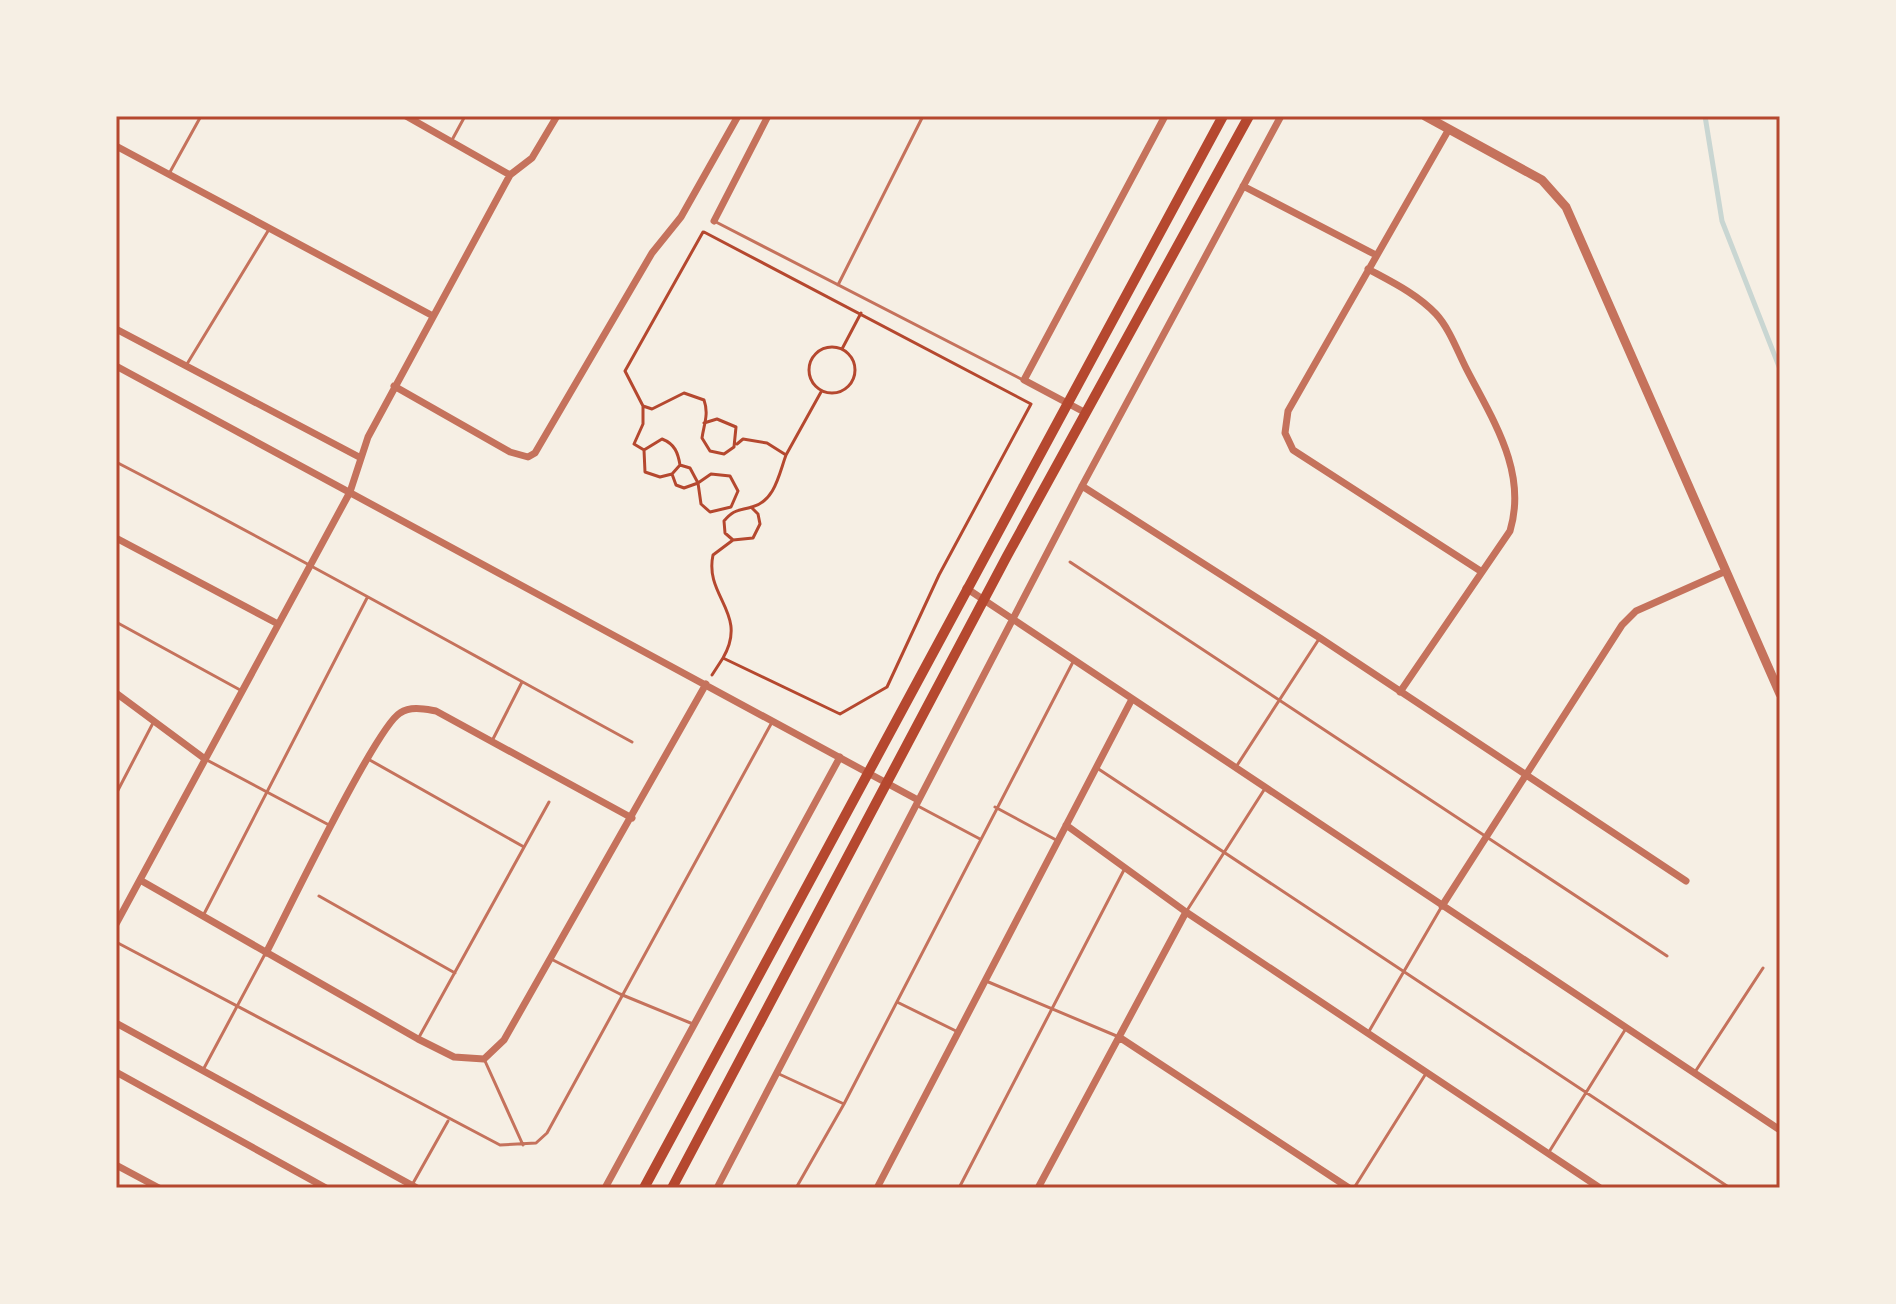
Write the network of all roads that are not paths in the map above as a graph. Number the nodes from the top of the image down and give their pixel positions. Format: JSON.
{"nodes":[{"id":1,"x":201,"y":116,"type":"edge"},
{"id":2,"x":406,"y":116,"type":"edge"},
{"id":3,"x":465,"y":116,"type":"edge"},
{"id":4,"x":557,"y":116,"type":"edge"},
{"id":5,"x":738,"y":116,"type":"edge"},
{"id":6,"x":768,"y":116,"type":"edge"},
{"id":7,"x":923,"y":116,"type":"edge"},
{"id":8,"x":1165,"y":116,"type":"edge"},
{"id":9,"x":1223,"y":116,"type":"edge"},
{"id":10,"x":1249,"y":116,"type":"edge"},
{"id":11,"x":1281,"y":116,"type":"edge"},
{"id":12,"x":1425,"y":116,"type":"edge"},
{"id":13,"x":1449,"y":129,"type":"junction"},
{"id":14,"x":452,"y":140,"type":"junction"},
{"id":15,"x":116,"y":146,"type":"edge"},
{"id":16,"x":510,"y":175,"type":"junction"},
{"id":17,"x":168,"y":176,"type":"junction"},
{"id":18,"x":1243,"y":186,"type":"junction"},
{"id":19,"x":714,"y":221,"type":"joint"},
{"id":20,"x":268,"y":231,"type":"junction"},
{"id":21,"x":1376,"y":255,"type":"junction"},
{"id":22,"x":1368,"y":269,"type":"junction"},
{"id":23,"x":838,"y":285,"type":"junction"},
{"id":24,"x":433,"y":316,"type":"junction"},
{"id":25,"x":116,"y":329,"type":"edge"},
{"id":26,"x":116,"y":366,"type":"edge"},
{"id":27,"x":185,"y":368,"type":"junction"},
{"id":28,"x":1024,"y":380,"type":"junction"},
{"id":29,"x":394,"y":386,"type":"junction"},
{"id":30,"x":1068,"y":403,"type":"junction"},
{"id":31,"x":1086,"y":413,"type":"junction"},
{"id":32,"x":361,"y":458,"type":"junction"},
{"id":33,"x":116,"y":462,"type":"edge"},
{"id":34,"x":1082,"y":486,"type":"junction"},
{"id":35,"x":350,"y":492,"type":"junction"},
{"id":36,"x":116,"y":538,"type":"edge"},
{"id":37,"x":1070,"y":562,"type":"dead end"},
{"id":38,"x":311,"y":563,"type":"junction"},
{"id":39,"x":1726,"y":571,"type":"junction"},
{"id":40,"x":1482,"y":572,"type":"junction"},
{"id":41,"x":966,"y":588,"type":"junction"},
{"id":42,"x":367,"y":598,"type":"junction"},
{"id":43,"x":984,"y":600,"type":"junction"},
{"id":44,"x":1013,"y":620,"type":"junction"},
{"id":45,"x":116,"y":622,"type":"edge"},
{"id":46,"x":278,"y":624,"type":"junction"},
{"id":47,"x":1320,"y":638,"type":"junction"},
{"id":48,"x":1074,"y":660,"type":"junction"},
{"id":49,"x":523,"y":682,"type":"junction"},
{"id":50,"x":706,"y":684,"type":"junction"},
{"id":51,"x":242,"y":691,"type":"junction"},
{"id":52,"x":1400,"y":692,"type":"junction"},
{"id":53,"x":116,"y":693,"type":"edge"},
{"id":54,"x":1780,"y":694,"type":"edge"},
{"id":55,"x":1132,"y":699,"type":"junction"},
{"id":56,"x":1279,"y":701,"type":"junction"},
{"id":57,"x":773,"y":720,"type":"junction"},
{"id":58,"x":153,"y":722,"type":"junction"},
{"id":59,"x":493,"y":739,"type":"junction"},
{"id":60,"x":632,"y":742,"type":"dead end"},
{"id":61,"x":840,"y":757,"type":"junction"},
{"id":62,"x":205,"y":759,"type":"junction"},
{"id":63,"x":368,"y":759,"type":"junction"},
{"id":64,"x":1097,"y":767,"type":"junction"},
{"id":65,"x":1236,"y":767,"type":"junction"},
{"id":66,"x":868,"y":772,"type":"junction"},
{"id":67,"x":1525,"y":775,"type":"junction"},
{"id":68,"x":888,"y":783,"type":"junction"},
{"id":69,"x":1266,"y":787,"type":"junction"},
{"id":70,"x":267,"y":792,"type":"junction"},
{"id":71,"x":116,"y":794,"type":"edge"},
{"id":72,"x":549,"y":802,"type":"dead end"},
{"id":73,"x":917,"y":803,"type":"junction"},
{"id":74,"x":995,"y":807,"type":"junction"},
{"id":75,"x":632,"y":818,"type":"junction"},
{"id":76,"x":1066,"y":825,"type":"junction"},
{"id":77,"x":333,"y":827,"type":"junction"},
{"id":78,"x":1487,"y":836,"type":"junction"},
{"id":79,"x":980,"y":839,"type":"junction"},
{"id":80,"x":1058,"y":841,"type":"junction"},
{"id":81,"x":524,"y":847,"type":"junction"},
{"id":82,"x":1225,"y":850,"type":"junction"},
{"id":83,"x":1125,"y":868,"type":"junction"},
{"id":84,"x":140,"y":880,"type":"junction"},
{"id":85,"x":1686,"y":881,"type":"dead end"},
{"id":86,"x":319,"y":896,"type":"dead end"},
{"id":87,"x":1442,"y":906,"type":"junction"},
{"id":88,"x":1186,"y":912,"type":"junction"},
{"id":89,"x":202,"y":917,"type":"junction"},
{"id":90,"x":116,"y":924,"type":"edge"},
{"id":91,"x":116,"y":942,"type":"edge"},
{"id":92,"x":266,"y":953,"type":"junction"},
{"id":93,"x":1667,"y":956,"type":"dead end"},
{"id":94,"x":550,"y":958,"type":"junction"},
{"id":95,"x":1763,"y":968,"type":"dead end"},
{"id":96,"x":1405,"y":969,"type":"junction"},
{"id":97,"x":455,"y":973,"type":"junction"},
{"id":98,"x":985,"y":980,"type":"junction"},
{"id":99,"x":620,"y":994,"type":"junction"},
{"id":100,"x":896,"y":1001,"type":"junction"},
{"id":101,"x":237,"y":1006,"type":"junction"},
{"id":102,"x":1051,"y":1008,"type":"junction"},
{"id":103,"x":116,"y":1023,"type":"edge"},
{"id":104,"x":696,"y":1025,"type":"junction"},
{"id":105,"x":1627,"y":1026,"type":"junction"},
{"id":106,"x":958,"y":1032,"type":"junction"},
{"id":107,"x":1368,"y":1033,"type":"junction"},
{"id":108,"x":1119,"y":1037,"type":"junction"},
{"id":109,"x":418,"y":1039,"type":"junction"},
{"id":110,"x":484,"y":1059,"type":"junction"},
{"id":111,"x":203,"y":1070,"type":"junction"},
{"id":112,"x":116,"y":1072,"type":"edge"},
{"id":113,"x":1427,"y":1072,"type":"junction"},
{"id":114,"x":1694,"y":1073,"type":"junction"},
{"id":115,"x":779,"y":1074,"type":"junction"},
{"id":116,"x":1587,"y":1091,"type":"junction"},
{"id":117,"x":844,"y":1104,"type":"junction"},
{"id":118,"x":448,"y":1121,"type":"junction"},
{"id":119,"x":1780,"y":1130,"type":"edge"},
{"id":120,"x":523,"y":1145,"type":"junction"},
{"id":121,"x":1548,"y":1152,"type":"junction"},
{"id":122,"x":116,"y":1165,"type":"edge"},
{"id":123,"x":414,"y":1187,"type":"edge"},
{"id":124,"x":159,"y":1188,"type":"edge"},
{"id":125,"x":326,"y":1188,"type":"edge"},
{"id":126,"x":605,"y":1188,"type":"edge"},
{"id":127,"x":644,"y":1188,"type":"edge"},
{"id":128,"x":672,"y":1188,"type":"edge"},
{"id":129,"x":717,"y":1188,"type":"edge"},
{"id":130,"x":796,"y":1188,"type":"edge"},
{"id":131,"x":877,"y":1188,"type":"edge"},
{"id":132,"x":959,"y":1188,"type":"edge"},
{"id":133,"x":1038,"y":1188,"type":"edge"},
{"id":134,"x":1352,"y":1188,"type":"edge"},
{"id":135,"x":1600,"y":1188,"type":"edge"},
{"id":136,"x":1730,"y":1188,"type":"edge"}],
"edges":[{"from":1,"to":17,"type":"lane"},
{"from":2,"to":14,"type":"street"},
{"from":3,"to":14,"type":"lane"},
{"from":4,"to":16,"type":"street"},
{"from":5,"to":29,"type":"street"},
{"from":6,"to":19,"type":"street"},
{"from":7,"to":23,"type":"lane"},
{"from":8,"to":28,"type":"street"},
{"from":9,"to":30,"type":"main road"},
{"from":10,"to":31,"type":"main road"},
{"from":11,"to":18,"type":"street"},
{"from":12,"to":13,"type":"street"},
{"from":13,"to":21,"type":"street"},
{"from":13,"to":39,"type":"street"},
{"from":14,"to":16,"type":"street"},
{"from":15,"to":17,"type":"street"},
{"from":16,"to":24,"type":"street"},
{"from":17,"to":20,"type":"street"},
{"from":18,"to":21,"type":"street"},
{"from":18,"to":34,"type":"street"},
{"from":19,"to":23,"type":"lane"},
{"from":20,"to":24,"type":"street"},
{"from":20,"to":27,"type":"lane"},
{"from":21,"to":22,"type":"street"},
{"from":22,"to":40,"type":"street"},
{"from":22,"to":40,"type":"street"},
{"from":23,"to":28,"type":"lane"},
{"from":24,"to":29,"type":"street"},
{"from":25,"to":27,"type":"street"},
{"from":26,"to":35,"type":"street"},
{"from":27,"to":32,"type":"street"},
{"from":28,"to":30,"type":"street"},
{"from":29,"to":32,"type":"street"},
{"from":30,"to":31,"type":"street"},
{"from":30,"to":41,"type":"main road"},
{"from":31,"to":43,"type":"main road"},
{"from":32,"to":35,"type":"street"},
{"from":33,"to":38,"type":"lane"},
{"from":34,"to":44,"type":"street"},
{"from":34,"to":47,"type":"street"},
{"from":35,"to":38,"type":"street"},
{"from":35,"to":50,"type":"street"},
{"from":36,"to":46,"type":"street"},
{"from":37,"to":56,"type":"lane"},
{"from":38,"to":42,"type":"lane"},
{"from":38,"to":46,"type":"street"},
{"from":39,"to":54,"type":"street"},
{"from":39,"to":67,"type":"street"},
{"from":40,"to":52,"type":"street"},
{"from":41,"to":43,"type":"street"},
{"from":41,"to":66,"type":"main road"},
{"from":42,"to":49,"type":"lane"},
{"from":42,"to":70,"type":"lane"},
{"from":43,"to":44,"type":"street"},
{"from":43,"to":68,"type":"main road"},
{"from":44,"to":48,"type":"street"},
{"from":44,"to":73,"type":"street"},
{"from":45,"to":51,"type":"lane"},
{"from":46,"to":51,"type":"street"},
{"from":47,"to":52,"type":"street"},
{"from":47,"to":56,"type":"lane"},
{"from":48,"to":55,"type":"street"},
{"from":48,"to":74,"type":"lane"},
{"from":49,"to":59,"type":"lane"},
{"from":49,"to":60,"type":"lane"},
{"from":50,"to":57,"type":"street"},
{"from":50,"to":75,"type":"street"},
{"from":51,"to":62,"type":"street"},
{"from":52,"to":67,"type":"street"},
{"from":53,"to":58,"type":"street"},
{"from":55,"to":64,"type":"street"},
{"from":55,"to":65,"type":"street"},
{"from":56,"to":65,"type":"lane"},
{"from":56,"to":78,"type":"lane"},
{"from":57,"to":61,"type":"street"},
{"from":57,"to":99,"type":"lane"},
{"from":58,"to":62,"type":"street"},
{"from":58,"to":71,"type":"lane"},
{"from":59,"to":63,"type":"street"},
{"from":59,"to":75,"type":"street"},
{"from":61,"to":66,"type":"street"},
{"from":61,"to":104,"type":"street"},
{"from":62,"to":70,"type":"lane"},
{"from":62,"to":84,"type":"street"},
{"from":63,"to":77,"type":"street"},
{"from":63,"to":81,"type":"lane"},
{"from":64,"to":76,"type":"street"},
{"from":64,"to":82,"type":"lane"},
{"from":65,"to":69,"type":"street"},
{"from":66,"to":68,"type":"street"},
{"from":66,"to":127,"type":"main road"},
{"from":67,"to":78,"type":"street"},
{"from":67,"to":85,"type":"street"},
{"from":68,"to":73,"type":"street"},
{"from":68,"to":128,"type":"main road"},
{"from":69,"to":82,"type":"lane"},
{"from":69,"to":87,"type":"street"},
{"from":70,"to":77,"type":"lane"},
{"from":70,"to":89,"type":"lane"},
{"from":72,"to":81,"type":"lane"},
{"from":73,"to":79,"type":"lane"},
{"from":73,"to":115,"type":"street"},
{"from":74,"to":79,"type":"lane"},
{"from":74,"to":80,"type":"lane"},
{"from":75,"to":94,"type":"street"},
{"from":76,"to":80,"type":"street"},
{"from":76,"to":83,"type":"street"},
{"from":77,"to":92,"type":"street"},
{"from":78,"to":87,"type":"street"},
{"from":78,"to":93,"type":"lane"},
{"from":79,"to":100,"type":"lane"},
{"from":80,"to":98,"type":"street"},
{"from":81,"to":97,"type":"lane"},
{"from":82,"to":88,"type":"lane"},
{"from":82,"to":96,"type":"lane"},
{"from":83,"to":88,"type":"street"},
{"from":83,"to":102,"type":"lane"},
{"from":84,"to":89,"type":"street"},
{"from":84,"to":90,"type":"street"},
{"from":86,"to":97,"type":"lane"},
{"from":87,"to":96,"type":"lane"},
{"from":87,"to":105,"type":"street"},
{"from":88,"to":107,"type":"street"},
{"from":88,"to":108,"type":"street"},
{"from":89,"to":92,"type":"street"},
{"from":91,"to":101,"type":"lane"},
{"from":92,"to":101,"type":"lane"},
{"from":92,"to":109,"type":"street"},
{"from":94,"to":99,"type":"lane"},
{"from":94,"to":110,"type":"street"},
{"from":95,"to":114,"type":"lane"},
{"from":96,"to":107,"type":"lane"},
{"from":96,"to":116,"type":"lane"},
{"from":97,"to":109,"type":"lane"},
{"from":98,"to":102,"type":"lane"},
{"from":98,"to":106,"type":"street"},
{"from":99,"to":104,"type":"lane"},
{"from":99,"to":120,"type":"lane"},
{"from":100,"to":106,"type":"lane"},
{"from":100,"to":117,"type":"lane"},
{"from":101,"to":111,"type":"lane"},
{"from":101,"to":118,"type":"lane"},
{"from":102,"to":108,"type":"lane"},
{"from":102,"to":132,"type":"lane"},
{"from":103,"to":111,"type":"street"},
{"from":104,"to":126,"type":"street"},
{"from":105,"to":114,"type":"street"},
{"from":105,"to":116,"type":"lane"},
{"from":106,"to":131,"type":"street"},
{"from":107,"to":113,"type":"street"},
{"from":108,"to":133,"type":"street"},
{"from":108,"to":134,"type":"street"},
{"from":109,"to":110,"type":"street"},
{"from":110,"to":120,"type":"lane"},
{"from":111,"to":123,"type":"street"},
{"from":112,"to":125,"type":"street"},
{"from":113,"to":121,"type":"street"},
{"from":113,"to":134,"type":"lane"},
{"from":114,"to":119,"type":"street"},
{"from":115,"to":117,"type":"lane"},
{"from":115,"to":129,"type":"street"},
{"from":116,"to":121,"type":"lane"},
{"from":116,"to":136,"type":"lane"},
{"from":117,"to":130,"type":"lane"},
{"from":118,"to":120,"type":"lane"},
{"from":118,"to":123,"type":"lane"},
{"from":121,"to":135,"type":"street"},
{"from":122,"to":124,"type":"street"}]}
